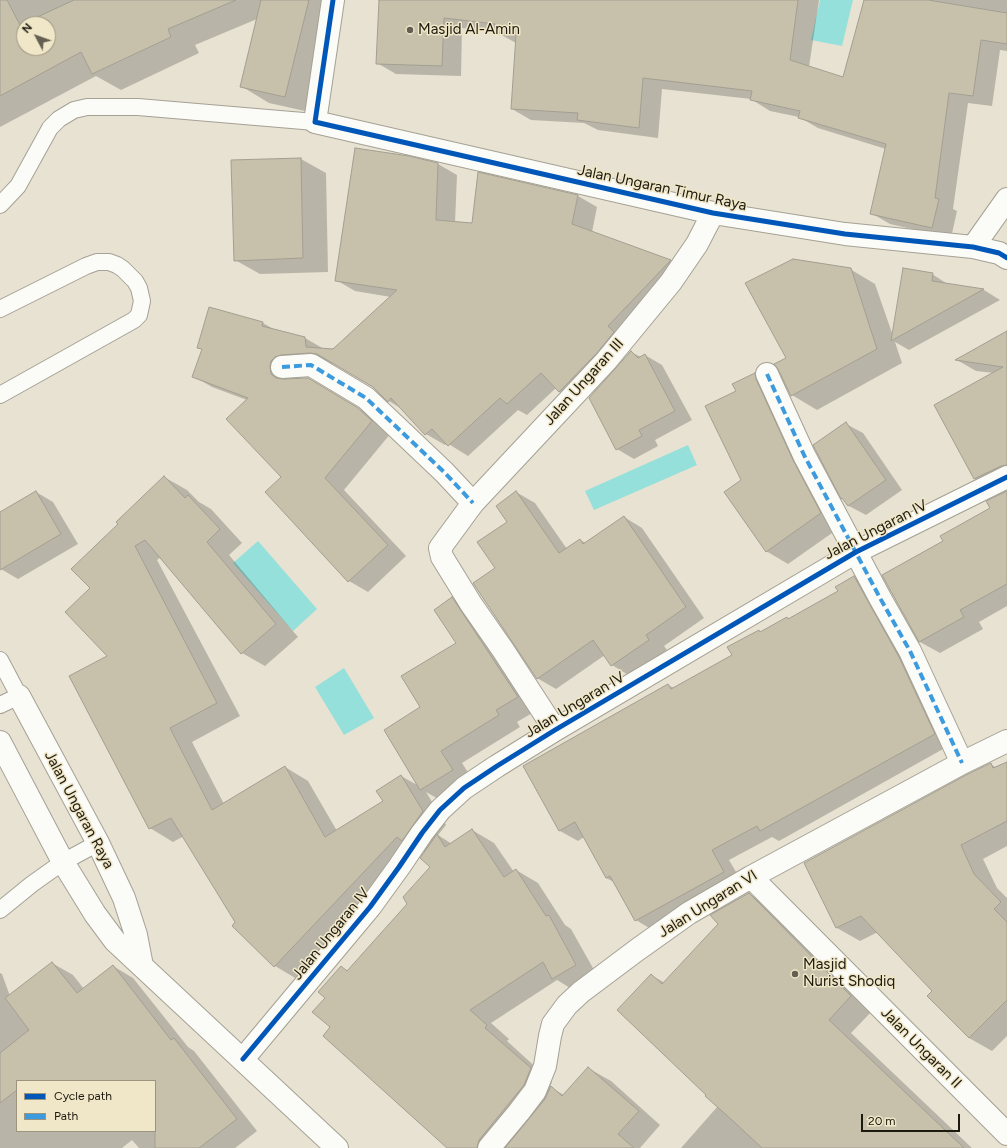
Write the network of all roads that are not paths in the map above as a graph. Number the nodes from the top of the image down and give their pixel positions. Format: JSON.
{"nodes":[{"id":1,"x":333,"y":0,"type":"edge"},
{"id":2,"x":315,"y":122,"type":"junction"},
{"id":3,"x":1007,"y":199,"type":"edge"},
{"id":4,"x":0,"y":205,"type":"edge"},
{"id":5,"x":713,"y":213,"type":"junction"},
{"id":6,"x":973,"y":247,"type":"junction"},
{"id":7,"x":1007,"y":258,"type":"edge"},
{"id":8,"x":0,"y":309,"type":"edge"},
{"id":9,"x":282,"y":367,"type":"dead end"},
{"id":10,"x":767,"y":374,"type":"dead end"},
{"id":11,"x":0,"y":395,"type":"edge"},
{"id":12,"x":1007,"y":477,"type":"edge"},
{"id":13,"x":473,"y":503,"type":"junction"},
{"id":14,"x":856,"y":552,"type":"junction"},
{"id":15,"x":0,"y":660,"type":"edge"},
{"id":16,"x":9,"y":701,"type":"edge"},
{"id":17,"x":555,"y":730,"type":"junction"},
{"id":18,"x":0,"y":742,"type":"edge"},
{"id":19,"x":1007,"y":742,"type":"edge"},
{"id":20,"x":962,"y":763,"type":"junction"},
{"id":21,"x":98,"y":843,"type":"junction"},
{"id":22,"x":63,"y":862,"type":"junction"},
{"id":23,"x":751,"y":877,"type":"junction"},
{"id":24,"x":0,"y":910,"type":"edge"},
{"id":25,"x":142,"y":966,"type":"junction"},
{"id":26,"x":243,"y":1059,"type":"junction"},
{"id":27,"x":1007,"y":1134,"type":"edge"},
{"id":28,"x":337,"y":1148,"type":"edge"},
{"id":29,"x":489,"y":1148,"type":"edge"}],
"edges":[{"from":1,"to":2,"type":"street"},
{"from":2,"to":4,"type":"lane"},
{"from":2,"to":5,"type":"street","name":"Jalan Ungaran Timur Raya"},
{"from":3,"to":6,"type":"street"},
{"from":5,"to":6,"type":"street","name":"Jalan Ungaran Timur Raya"},
{"from":5,"to":13,"type":"street","name":"Jalan Ungaran III"},
{"from":6,"to":7,"type":"street","name":"Jalan Ungaran Timur Raya"},
{"from":8,"to":11,"type":"lane"},
{"from":9,"to":13,"type":"street"},
{"from":10,"to":14,"type":"street"},
{"from":12,"to":14,"type":"street","name":"Jalan Ungaran IV"},
{"from":13,"to":17,"type":"street","name":"Jalan Ungaran III"},
{"from":14,"to":17,"type":"street","name":"Jalan Ungaran IV"},
{"from":14,"to":20,"type":"street"},
{"from":15,"to":16,"type":"lane","name":"Jalan Ungaran Raya"},
{"from":16,"to":21,"type":"street","name":"Jalan Ungaran Raya"},
{"from":17,"to":26,"type":"street","name":"Jalan Ungaran IV"},
{"from":18,"to":22,"type":"street"},
{"from":19,"to":20,"type":"street","name":"Jalan Ungaran VI"},
{"from":20,"to":23,"type":"street","name":"Jalan Ungaran VI"},
{"from":21,"to":22,"type":"lane"},
{"from":21,"to":25,"type":"street","name":"Jalan Ungaran Raya"},
{"from":22,"to":24,"type":"lane"},
{"from":22,"to":25,"type":"street"},
{"from":23,"to":27,"type":"street","name":"Jalan Ungaran II"},
{"from":23,"to":29,"type":"street","name":"Jalan Ungaran VI"},
{"from":25,"to":26,"type":"street"},
{"from":26,"to":28,"type":"street"}]}
